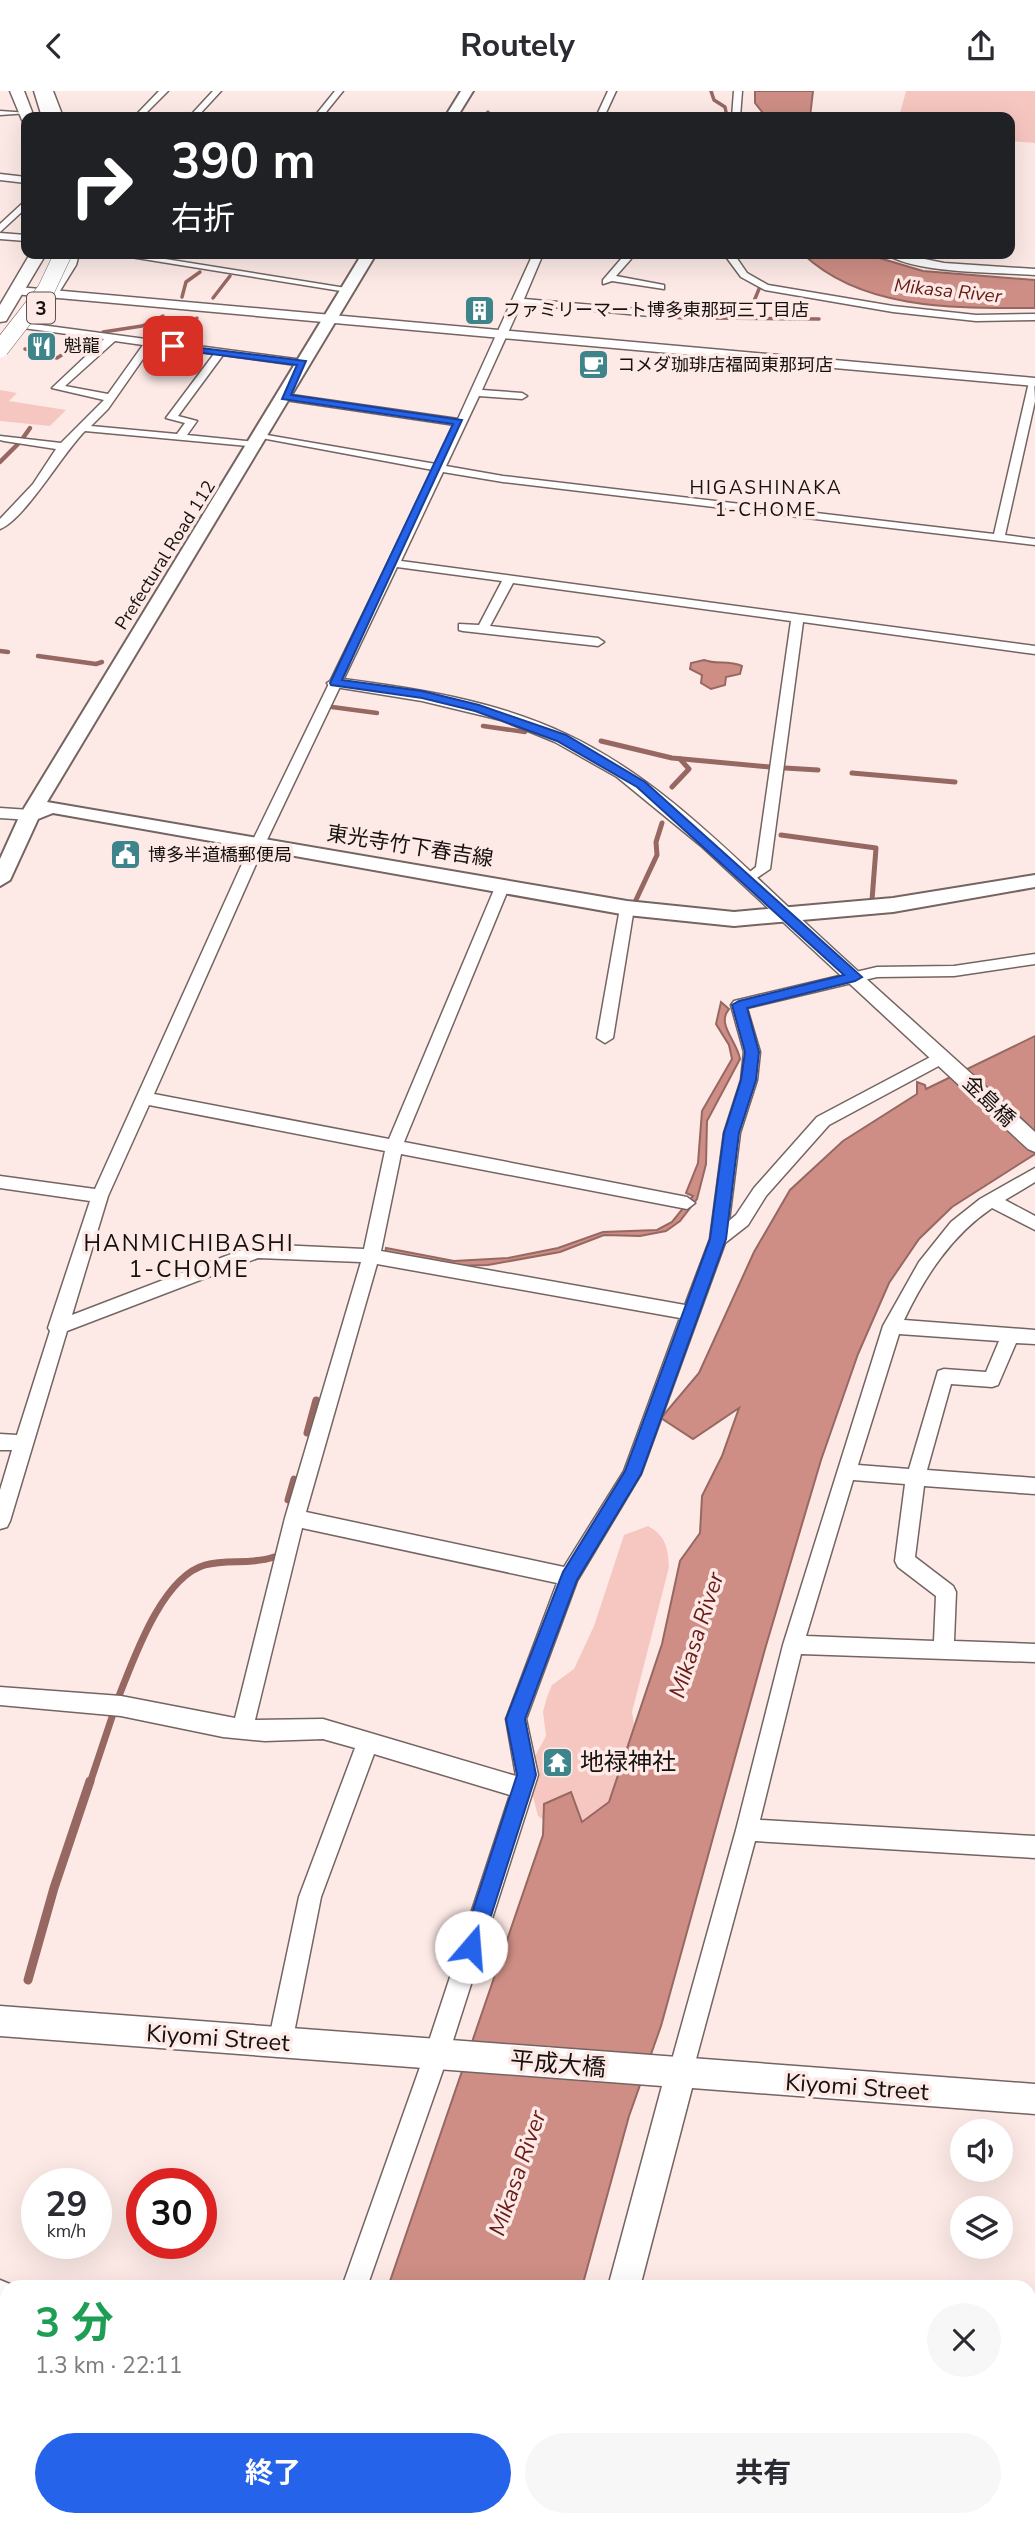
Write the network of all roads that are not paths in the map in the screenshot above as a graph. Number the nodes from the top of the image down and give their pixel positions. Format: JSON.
{"nodes":[{"id":1,"x":18,"y":91,"type":"edge"},
{"id":2,"x":26,"y":91,"type":"edge"},
{"id":3,"x":43,"y":91,"type":"edge"},
{"id":4,"x":164,"y":91,"type":"edge"},
{"id":5,"x":216,"y":91,"type":"edge"},
{"id":6,"x":339,"y":91,"type":"edge"},
{"id":7,"x":467,"y":91,"type":"edge"},
{"id":8,"x":612,"y":91,"type":"edge"},
{"id":9,"x":738,"y":91,"type":"edge"},
{"id":10,"x":27,"y":112,"type":"edge"},
{"id":11,"x":29,"y":112,"type":"edge"},
{"id":12,"x":48,"y":112,"type":"edge"},
{"id":13,"x":54,"y":112,"type":"edge"},
{"id":14,"x":143,"y":112,"type":"edge"},
{"id":15,"x":197,"y":112,"type":"edge"},
{"id":16,"x":322,"y":112,"type":"edge"},
{"id":17,"x":454,"y":112,"type":"edge"},
{"id":18,"x":602,"y":112,"type":"edge"},
{"id":19,"x":736,"y":112,"type":"edge"},
{"id":20,"x":0,"y":113,"type":"edge"},
{"id":21,"x":21,"y":115,"type":"edge"},
{"id":22,"x":0,"y":177,"type":"edge"},
{"id":23,"x":21,"y":181,"type":"edge"},
{"id":24,"x":21,"y":208,"type":"edge"},
{"id":25,"x":0,"y":229,"type":"edge"},
{"id":26,"x":0,"y":236,"type":"edge"},
{"id":27,"x":21,"y":237,"type":"edge"},
{"id":28,"x":35,"y":259,"type":"edge"},
{"id":29,"x":44,"y":259,"type":"edge"},
{"id":30,"x":61,"y":259,"type":"edge"},
{"id":31,"x":69,"y":259,"type":"edge"},
{"id":32,"x":146,"y":259,"type":"edge"},
{"id":33,"x":200,"y":259,"type":"edge"},
{"id":34,"x":366,"y":259,"type":"edge"},
{"id":35,"x":536,"y":259,"type":"edge"},
{"id":36,"x":626,"y":259,"type":"edge"},
{"id":37,"x":733,"y":259,"type":"edge"},
{"id":38,"x":905,"y":259,"type":"edge"},
{"id":39,"x":193,"y":267,"type":"junction"},
{"id":40,"x":1035,"y":272,"type":"edge"},
{"id":41,"x":662,"y":287,"type":"dead end"},
{"id":42,"x":347,"y":289,"type":"junction"},
{"id":43,"x":18,"y":291,"type":"junction"},
{"id":44,"x":52,"y":294,"type":"junction"},
{"id":45,"x":515,"y":301,"type":"junction"},
{"id":46,"x":650,"y":313,"type":"dead end"},
{"id":47,"x":0,"y":317,"type":"edge"},
{"id":48,"x":1035,"y":317,"type":"edge"},
{"id":49,"x":328,"y":320,"type":"junction"},
{"id":50,"x":26,"y":326,"type":"junction"},
{"id":51,"x":0,"y":328,"type":"edge"},
{"id":52,"x":503,"y":336,"type":"junction"},
{"id":53,"x":112,"y":338,"type":"junction"},
{"id":54,"x":149,"y":343,"type":"junction"},
{"id":55,"x":0,"y":349,"type":"edge"},
{"id":56,"x":220,"y":353,"type":"junction"},
{"id":57,"x":0,"y":356,"type":"edge"},
{"id":58,"x":303,"y":363,"type":"junction"},
{"id":59,"x":1035,"y":382,"type":"edge"},
{"id":60,"x":474,"y":392,"type":"junction"},
{"id":61,"x":522,"y":396,"type":"dead end"},
{"id":62,"x":285,"y":397,"type":"junction"},
{"id":63,"x":110,"y":398,"type":"junction"},
{"id":64,"x":459,"y":422,"type":"junction"},
{"id":65,"x":82,"y":428,"type":"junction"},
{"id":66,"x":4,"y":438,"type":"dead end"},
{"id":67,"x":180,"y":438,"type":"junction"},
{"id":68,"x":259,"y":441,"type":"junction"},
{"id":69,"x":63,"y":447,"type":"junction"},
{"id":70,"x":439,"y":468,"type":"junction"},
{"id":71,"x":5,"y":514,"type":"edge"},
{"id":72,"x":0,"y":527,"type":"edge"},
{"id":73,"x":999,"y":537,"type":"junction"},
{"id":74,"x":1035,"y":542,"type":"edge"},
{"id":75,"x":393,"y":563,"type":"junction"},
{"id":76,"x":509,"y":579,"type":"junction"},
{"id":77,"x":797,"y":618,"type":"junction"},
{"id":78,"x":463,"y":627,"type":"dead end"},
{"id":79,"x":483,"y":629,"type":"junction"},
{"id":80,"x":597,"y":642,"type":"dead end"},
{"id":81,"x":1035,"y":649,"type":"edge"},
{"id":82,"x":335,"y":683,"type":"junction"},
{"id":83,"x":0,"y":813,"type":"edge"},
{"id":84,"x":30,"y":815,"type":"junction"},
{"id":85,"x":258,"y":844,"type":"junction"},
{"id":86,"x":748,"y":879,"type":"junction"},
{"id":87,"x":0,"y":880,"type":"edge"},
{"id":88,"x":1035,"y":881,"type":"edge"},
{"id":89,"x":503,"y":885,"type":"junction"},
{"id":90,"x":626,"y":908,"type":"junction"},
{"id":91,"x":786,"y":916,"type":"junction"},
{"id":92,"x":1035,"y":959,"type":"edge"},
{"id":93,"x":855,"y":977,"type":"junction"},
{"id":94,"x":605,"y":1038,"type":"dead end"},
{"id":95,"x":943,"y":1057,"type":"junction"},
{"id":96,"x":144,"y":1098,"type":"junction"},
{"id":97,"x":396,"y":1144,"type":"junction"},
{"id":98,"x":1035,"y":1144,"type":"edge"},
{"id":99,"x":1035,"y":1174,"type":"edge"},
{"id":100,"x":0,"y":1182,"type":"edge"},
{"id":101,"x":100,"y":1196,"type":"junction"},
{"id":102,"x":992,"y":1200,"type":"junction"},
{"id":103,"x":687,"y":1203,"type":"dead end"},
{"id":104,"x":1035,"y":1224,"type":"edge"},
{"id":105,"x":718,"y":1239,"type":"junction"},
{"id":106,"x":372,"y":1256,"type":"junction"},
{"id":107,"x":692,"y":1314,"type":"junction"},
{"id":108,"x":892,"y":1326,"type":"junction"},
{"id":109,"x":57,"y":1328,"type":"junction"},
{"id":110,"x":1010,"y":1335,"type":"junction"},
{"id":111,"x":1035,"y":1337,"type":"edge"},
{"id":112,"x":0,"y":1442,"type":"edge"},
{"id":113,"x":24,"y":1443,"type":"junction"},
{"id":114,"x":846,"y":1472,"type":"junction"},
{"id":115,"x":916,"y":1476,"type":"junction"},
{"id":116,"x":1035,"y":1486,"type":"edge"},
{"id":117,"x":295,"y":1518,"type":"junction"},
{"id":118,"x":0,"y":1521,"type":"edge"},
{"id":119,"x":569,"y":1577,"type":"junction"},
{"id":120,"x":793,"y":1645,"type":"junction"},
{"id":121,"x":944,"y":1650,"type":"junction"},
{"id":122,"x":1035,"y":1653,"type":"edge"},
{"id":123,"x":0,"y":1696,"type":"edge"},
{"id":124,"x":243,"y":1727,"type":"junction"},
{"id":125,"x":368,"y":1742,"type":"junction"},
{"id":126,"x":522,"y":1788,"type":"junction"},
{"id":127,"x":747,"y":1831,"type":"junction"},
{"id":128,"x":1035,"y":1847,"type":"edge"},
{"id":129,"x":0,"y":2021,"type":"edge"},
{"id":130,"x":280,"y":2042,"type":"junction"},
{"id":131,"x":437,"y":2053,"type":"junction"},
{"id":132,"x":680,"y":2074,"type":"junction"},
{"id":133,"x":1035,"y":2099,"type":"edge"},
{"id":134,"x":356,"y":2280,"type":"edge"},
{"id":135,"x":626,"y":2280,"type":"edge"}],
"edges":[{"from":1,"to":10,"type":"highway"},
{"from":2,"to":11,"type":"highway"},
{"from":3,"to":12,"type":"highway"},
{"from":3,"to":13,"type":"highway"},
{"from":4,"to":14,"type":"street"},
{"from":5,"to":15,"type":"street"},
{"from":6,"to":16,"type":"street"},
{"from":7,"to":17,"type":"main road"},
{"from":8,"to":18,"type":"street"},
{"from":9,"to":19,"type":"street"},
{"from":20,"to":21,"type":"street"},
{"from":22,"to":23,"type":"street"},
{"from":24,"to":25,"type":"street"},
{"from":26,"to":27,"type":"street"},
{"from":28,"to":43,"type":"highway","number":"3"},
{"from":29,"to":51,"type":"highway"},
{"from":30,"to":55,"type":"highway","bridge":true},
{"from":31,"to":44,"type":"highway","number":"3"},
{"from":32,"to":39,"type":"street"},
{"from":33,"to":39,"type":"street"},
{"from":34,"to":42,"type":"main road","name":"Prefectural Road 112"},
{"from":35,"to":45,"type":"street"},
{"from":36,"to":41,"type":"street"},
{"from":37,"to":48,"type":"street"},
{"from":38,"to":40,"type":"street"},
{"from":39,"to":42,"type":"street"},
{"from":42,"to":49,"type":"main road","name":"Prefectural Road 112"},
{"from":43,"to":44,"type":"street"},
{"from":43,"to":47,"type":"highway","number":"3"},
{"from":44,"to":49,"type":"street"},
{"from":44,"to":50,"type":"highway","number":"3"},
{"from":45,"to":46,"type":"street"},
{"from":45,"to":52,"type":"street"},
{"from":49,"to":52,"type":"street"},
{"from":49,"to":58,"type":"main road","name":"Prefectural Road 112"},
{"from":50,"to":53,"type":"street"},
{"from":50,"to":57,"type":"highway","number":"3"},
{"from":52,"to":59,"type":"street"},
{"from":52,"to":60,"type":"street"},
{"from":53,"to":54,"type":"street"},
{"from":53,"to":63,"type":"street"},
{"from":54,"to":56,"type":"street"},
{"from":54,"to":63,"type":"street"},
{"from":56,"to":58,"type":"street"},
{"from":56,"to":67,"type":"street"},
{"from":58,"to":62,"type":"main road","name":"Prefectural Road 112"},
{"from":59,"to":73,"type":"street"},
{"from":60,"to":61,"type":"street"},
{"from":60,"to":64,"type":"street"},
{"from":62,"to":64,"type":"street"},
{"from":62,"to":68,"type":"main road","name":"Prefectural Road 112"},
{"from":63,"to":65,"type":"street"},
{"from":64,"to":70,"type":"street"},
{"from":65,"to":67,"type":"street"},
{"from":65,"to":69,"type":"street"},
{"from":66,"to":69,"type":"street"},
{"from":67,"to":68,"type":"street"},
{"from":68,"to":70,"type":"street"},
{"from":68,"to":84,"type":"main road","name":"Prefectural Road 112"},
{"from":69,"to":71,"type":"street"},
{"from":70,"to":73,"type":"street"},
{"from":70,"to":75,"type":"street"},
{"from":71,"to":72,"type":"street"},
{"from":73,"to":74,"type":"street"},
{"from":75,"to":76,"type":"street"},
{"from":75,"to":82,"type":"street"},
{"from":76,"to":77,"type":"street"},
{"from":76,"to":79,"type":"street"},
{"from":77,"to":81,"type":"street"},
{"from":77,"to":86,"type":"street"},
{"from":78,"to":79,"type":"street"},
{"from":79,"to":80,"type":"street"},
{"from":82,"to":85,"type":"street"},
{"from":82,"to":86,"type":"street","name":"金島橋"},
{"from":83,"to":84,"type":"street"},
{"from":84,"to":85,"type":"main road","name":"東光寺竹下春吉線"},
{"from":84,"to":87,"type":"main road","name":"Prefectural Road 112"},
{"from":85,"to":89,"type":"main road","name":"東光寺竹下春吉線"},
{"from":85,"to":96,"type":"street"},
{"from":86,"to":91,"type":"street","name":"金島橋"},
{"from":88,"to":91,"type":"main road","name":"東光寺竹下春吉線"},
{"from":89,"to":90,"type":"main road","name":"東光寺竹下春吉線"},
{"from":89,"to":97,"type":"street"},
{"from":90,"to":91,"type":"main road","name":"東光寺竹下春吉線"},
{"from":90,"to":94,"type":"street"},
{"from":91,"to":93,"type":"street","name":"金島橋"},
{"from":92,"to":93,"type":"street"},
{"from":93,"to":95,"type":"street","name":"金島橋"},
{"from":93,"to":105,"type":"street"},
{"from":95,"to":98,"type":"street","name":"金島橋"},
{"from":95,"to":105,"type":"street"},
{"from":96,"to":97,"type":"street"},
{"from":96,"to":101,"type":"street"},
{"from":97,"to":103,"type":"street"},
{"from":97,"to":106,"type":"street"},
{"from":99,"to":102,"type":"street"},
{"from":100,"to":101,"type":"street"},
{"from":101,"to":109,"type":"street"},
{"from":102,"to":104,"type":"street"},
{"from":102,"to":108,"type":"street"},
{"from":105,"to":107,"type":"street"},
{"from":106,"to":107,"type":"street"},
{"from":106,"to":109,"type":"street"},
{"from":106,"to":117,"type":"street"},
{"from":107,"to":119,"type":"street"},
{"from":108,"to":110,"type":"street"},
{"from":108,"to":114,"type":"street"},
{"from":109,"to":113,"type":"street"},
{"from":110,"to":111,"type":"street"},
{"from":110,"to":115,"type":"street"},
{"from":112,"to":113,"type":"street"},
{"from":113,"to":118,"type":"street"},
{"from":114,"to":115,"type":"street"},
{"from":114,"to":120,"type":"street"},
{"from":115,"to":116,"type":"street"},
{"from":115,"to":121,"type":"street"},
{"from":117,"to":119,"type":"street"},
{"from":117,"to":124,"type":"street"},
{"from":119,"to":126,"type":"street"},
{"from":120,"to":121,"type":"street"},
{"from":120,"to":127,"type":"street"},
{"from":121,"to":122,"type":"street"},
{"from":123,"to":124,"type":"street"},
{"from":124,"to":125,"type":"street"},
{"from":125,"to":126,"type":"street"},
{"from":125,"to":130,"type":"street"},
{"from":126,"to":131,"type":"street"},
{"from":127,"to":128,"type":"street"},
{"from":127,"to":132,"type":"street"},
{"from":129,"to":130,"type":"street","name":"Kiyomi Street"},
{"from":130,"to":131,"type":"street","name":"Kiyomi Street"},
{"from":131,"to":132,"type":"street","name":"平成大橋"},
{"from":131,"to":134,"type":"street"},
{"from":132,"to":133,"type":"street","name":"Kiyomi Street"},
{"from":132,"to":135,"type":"street"}]}
